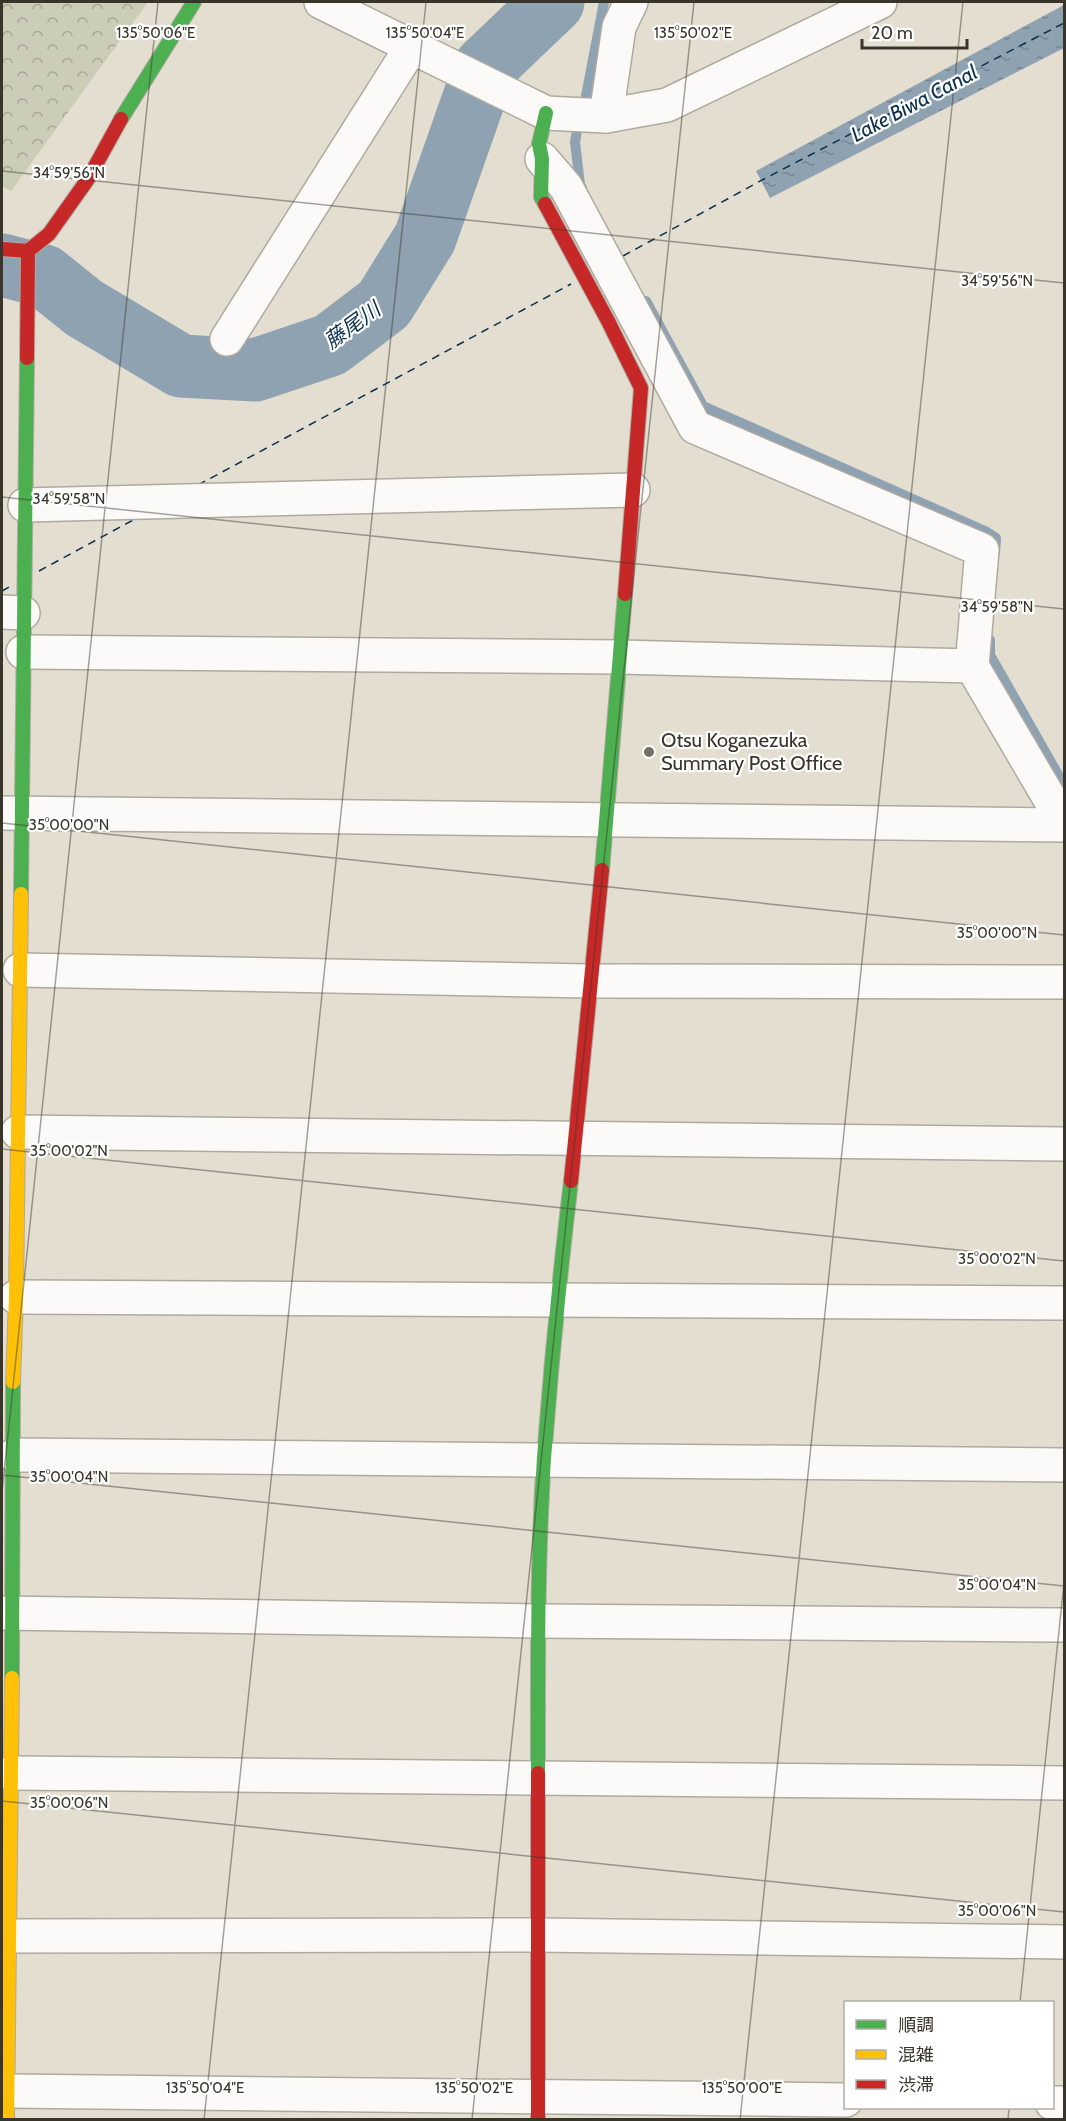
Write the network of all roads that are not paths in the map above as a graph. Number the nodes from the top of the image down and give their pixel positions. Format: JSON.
{"nodes":[{"id":1,"x":194,"y":2,"type":"edge"},
{"id":2,"x":321,"y":2,"type":"edge"},
{"id":3,"x":631,"y":2,"type":"edge"},
{"id":4,"x":880,"y":2,"type":"edge"},
{"id":5,"x":412,"y":46,"type":"junction"},
{"id":6,"x":546,"y":113,"type":"junction"},
{"id":7,"x":606,"y":116,"type":"junction"},
{"id":8,"x":542,"y":159,"type":"junction"},
{"id":9,"x":2,"y":249,"type":"edge"},
{"id":10,"x":28,"y":256,"type":"junction"},
{"id":11,"x":227,"y":339,"type":"dead end"},
{"id":12,"x":633,"y":490,"type":"junction"},
{"id":13,"x":25,"y":505,"type":"junction"},
{"id":14,"x":12,"y":613,"type":"edge"},
{"id":15,"x":23,"y":652,"type":"junction"},
{"id":16,"x":620,"y":657,"type":"junction"},
{"id":17,"x":972,"y":666,"type":"junction"},
{"id":18,"x":11,"y":813,"type":"edge"},
{"id":19,"x":607,"y":819,"type":"junction"},
{"id":20,"x":1065,"y":824,"type":"edge"},
{"id":21,"x":20,"y":970,"type":"junction"},
{"id":22,"x":591,"y":981,"type":"junction"},
{"id":23,"x":1065,"y":982,"type":"edge"},
{"id":24,"x":10,"y":1013,"type":"edge"},
{"id":25,"x":18,"y":1132,"type":"junction"},
{"id":26,"x":576,"y":1139,"type":"junction"},
{"id":27,"x":1065,"y":1144,"type":"edge"},
{"id":28,"x":9,"y":1212,"type":"edge"},
{"id":29,"x":16,"y":1297,"type":"junction"},
{"id":30,"x":557,"y":1300,"type":"junction"},
{"id":31,"x":1065,"y":1304,"type":"edge"},
{"id":32,"x":7,"y":1413,"type":"edge"},
{"id":33,"x":14,"y":1455,"type":"junction"},
{"id":34,"x":544,"y":1460,"type":"junction"},
{"id":35,"x":1065,"y":1465,"type":"edge"},
{"id":36,"x":6,"y":1613,"type":"edge"},
{"id":37,"x":538,"y":1621,"type":"junction"},
{"id":38,"x":1065,"y":1625,"type":"edge"},
{"id":39,"x":10,"y":1773,"type":"junction"},
{"id":40,"x":538,"y":1778,"type":"junction"},
{"id":41,"x":1065,"y":1783,"type":"edge"},
{"id":42,"x":6,"y":1807,"type":"edge"},
{"id":43,"x":538,"y":1935,"type":"junction"},
{"id":44,"x":9,"y":1936,"type":"junction"},
{"id":45,"x":1065,"y":1942,"type":"edge"},
{"id":46,"x":5,"y":2007,"type":"edge"},
{"id":47,"x":844,"y":2100,"type":"edge"},
{"id":48,"x":7,"y":2105,"type":"edge"},
{"id":49,"x":538,"y":2108,"type":"edge"}],
"edges":[{"from":1,"to":10,"type":"street"},
{"from":2,"to":5,"type":"street"},
{"from":3,"to":7,"type":"street"},
{"from":4,"to":7,"type":"street"},
{"from":5,"to":6,"type":"street"},
{"from":5,"to":11,"type":"street"},
{"from":6,"to":7,"type":"street"},
{"from":6,"to":8,"type":"street"},
{"from":8,"to":12,"type":"street"},
{"from":8,"to":17,"type":"street"},
{"from":9,"to":10,"type":"street"},
{"from":10,"to":13,"type":"street"},
{"from":12,"to":13,"type":"street"},
{"from":12,"to":16,"type":"street"},
{"from":13,"to":14,"type":"street"},
{"from":14,"to":15,"type":"street"},
{"from":15,"to":16,"type":"street"},
{"from":15,"to":18,"type":"street"},
{"from":16,"to":17,"type":"street"},
{"from":16,"to":19,"type":"street"},
{"from":17,"to":20,"type":"street"},
{"from":18,"to":19,"type":"street"},
{"from":18,"to":21,"type":"street"},
{"from":19,"to":20,"type":"street"},
{"from":19,"to":22,"type":"street"},
{"from":21,"to":22,"type":"street"},
{"from":21,"to":24,"type":"street"},
{"from":22,"to":23,"type":"street"},
{"from":22,"to":26,"type":"street"},
{"from":24,"to":25,"type":"street"},
{"from":25,"to":26,"type":"street"},
{"from":25,"to":28,"type":"street"},
{"from":26,"to":27,"type":"street"},
{"from":26,"to":30,"type":"street"},
{"from":28,"to":29,"type":"street"},
{"from":29,"to":30,"type":"street"},
{"from":29,"to":32,"type":"street"},
{"from":30,"to":31,"type":"street"},
{"from":30,"to":34,"type":"street"},
{"from":32,"to":33,"type":"street"},
{"from":33,"to":34,"type":"street"},
{"from":33,"to":36,"type":"street"},
{"from":34,"to":35,"type":"street"},
{"from":34,"to":37,"type":"street"},
{"from":36,"to":37,"type":"street"},
{"from":36,"to":39,"type":"street"},
{"from":37,"to":38,"type":"street"},
{"from":37,"to":40,"type":"street"},
{"from":39,"to":40,"type":"street"},
{"from":39,"to":42,"type":"street"},
{"from":40,"to":41,"type":"street"},
{"from":40,"to":43,"type":"street"},
{"from":42,"to":44,"type":"street"},
{"from":43,"to":44,"type":"street"},
{"from":43,"to":45,"type":"street"},
{"from":43,"to":49,"type":"street"},
{"from":44,"to":46,"type":"street"},
{"from":46,"to":48,"type":"street"},
{"from":47,"to":49,"type":"street"},
{"from":48,"to":49,"type":"street"}]}
